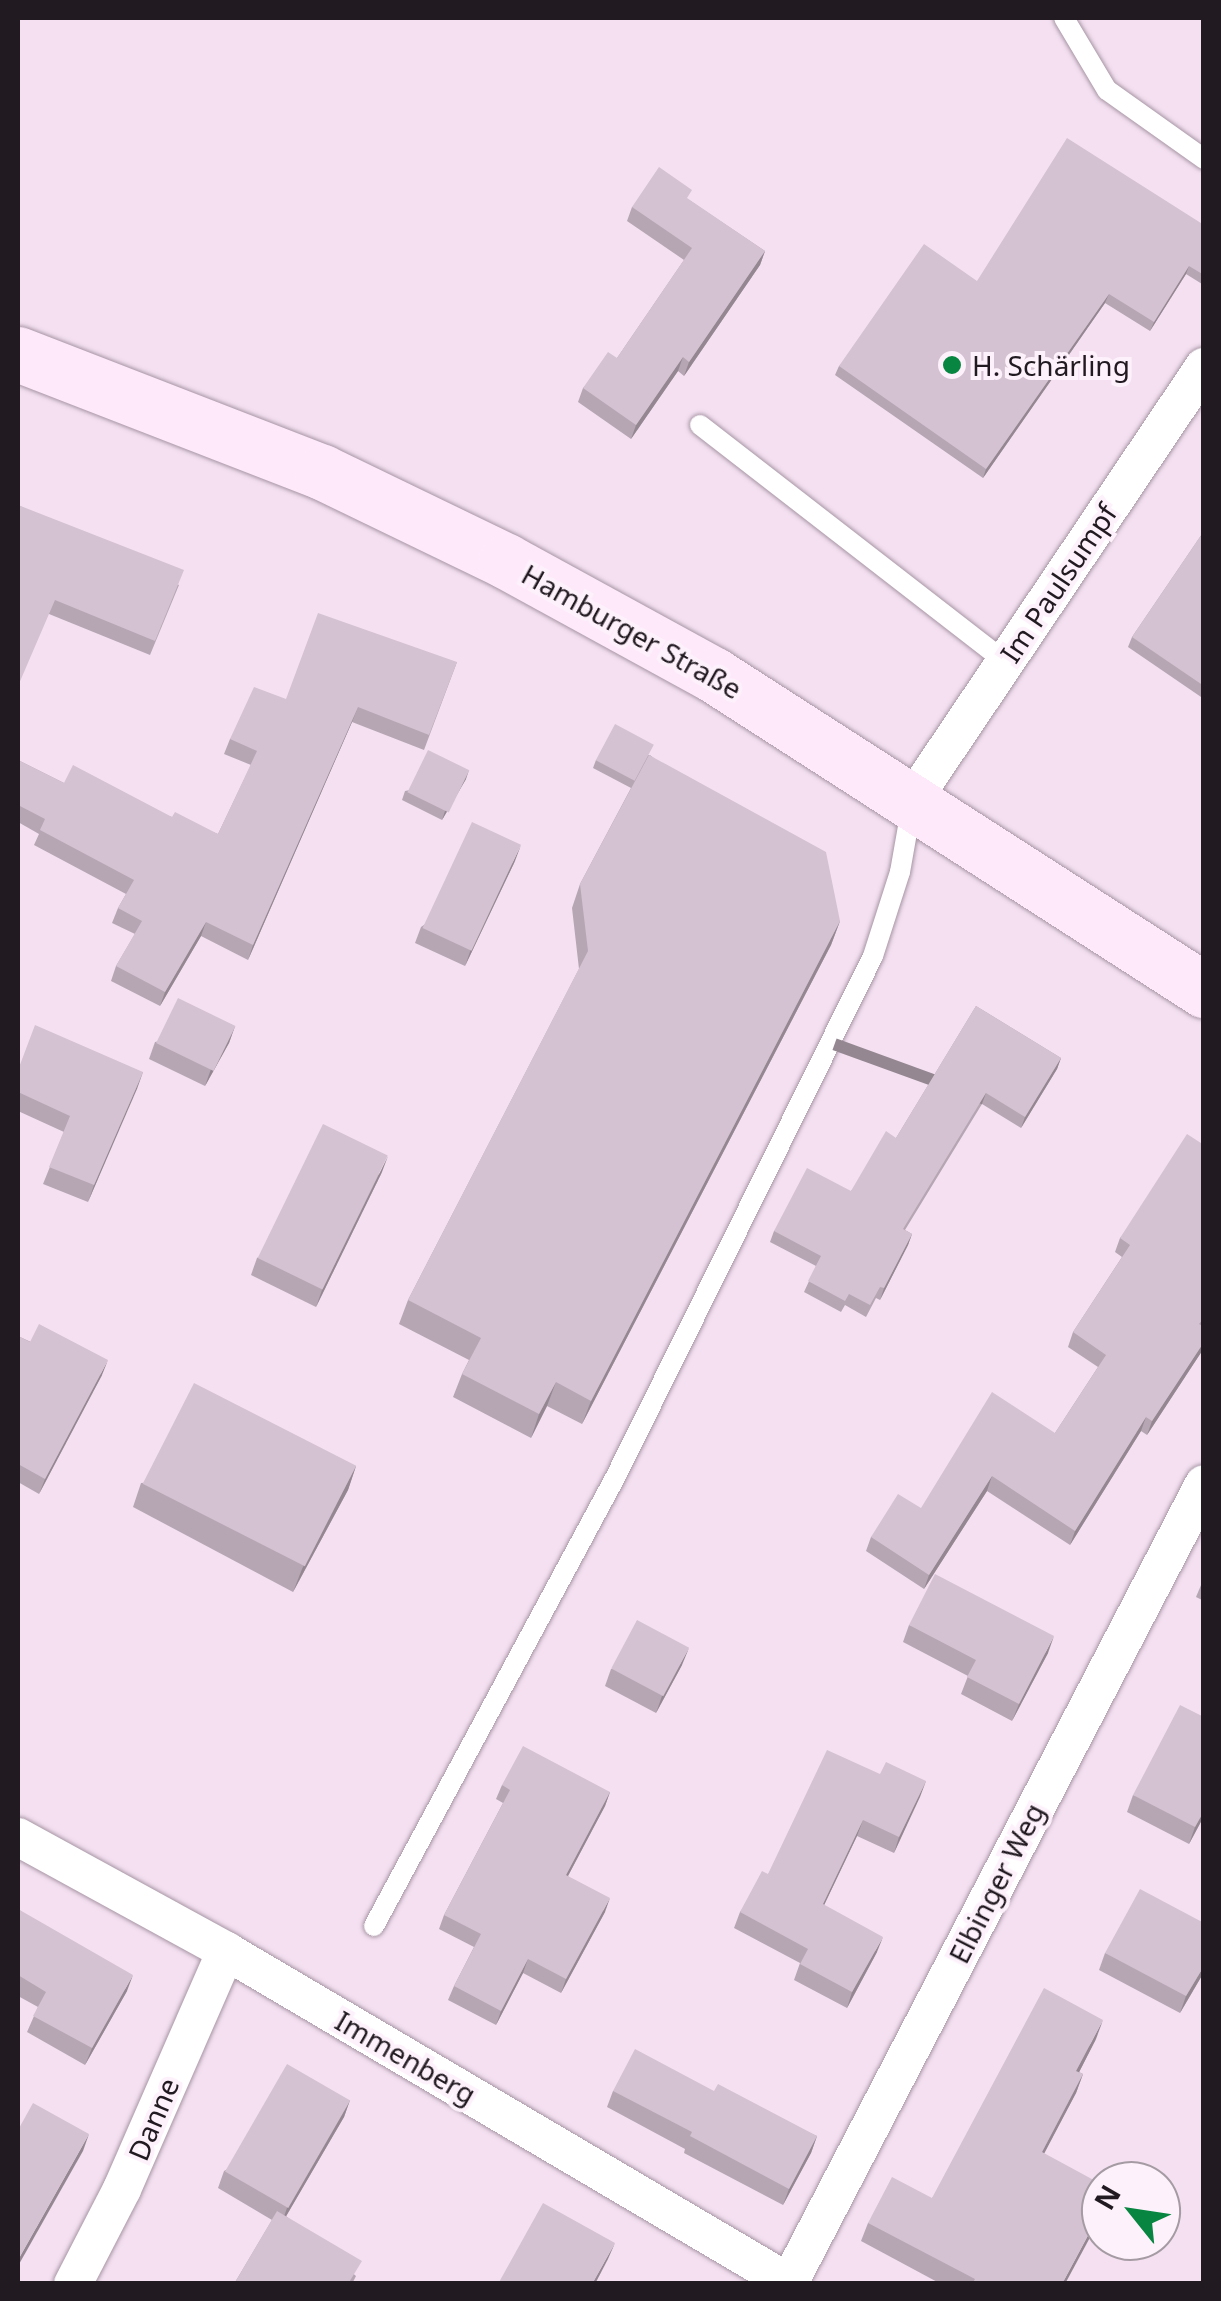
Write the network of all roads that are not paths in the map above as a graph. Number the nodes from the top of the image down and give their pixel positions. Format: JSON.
{"nodes":[{"id":1,"x":1064,"y":18,"type":"edge"},
{"id":2,"x":1204,"y":159,"type":"edge"},
{"id":3,"x":18,"y":354,"type":"edge"},
{"id":4,"x":1204,"y":367,"type":"edge"},
{"id":5,"x":700,"y":425,"type":"dead end"},
{"id":6,"x":1005,"y":662,"type":"junction"},
{"id":7,"x":913,"y":799,"type":"junction"},
{"id":8,"x":1204,"y":990,"type":"edge"},
{"id":9,"x":1204,"y":1484,"type":"edge"},
{"id":10,"x":18,"y":1837,"type":"edge"},
{"id":11,"x":374,"y":1926,"type":"dead end"},
{"id":12,"x":226,"y":1952,"type":"junction"},
{"id":13,"x":790,"y":2283,"type":"edge"},
{"id":14,"x":73,"y":2284,"type":"edge"}],
"edges":[{"from":1,"to":2,"type":"lane"},
{"from":3,"to":7,"type":"street","name":"Hamburger Straße"},
{"from":4,"to":6,"type":"street","name":"Im Paulsumpf"},
{"from":5,"to":6,"type":"lane"},
{"from":6,"to":7,"type":"street","name":"Im Paulsumpf"},
{"from":7,"to":8,"type":"street","name":"Hamburger Straße"},
{"from":7,"to":11,"type":"lane"},
{"from":9,"to":13,"type":"street","name":"Elbinger Weg"},
{"from":10,"to":12,"type":"street","name":"Immenberg"},
{"from":12,"to":13,"type":"street","name":"Immenberg"},
{"from":12,"to":14,"type":"street","name":"Danne"}]}
